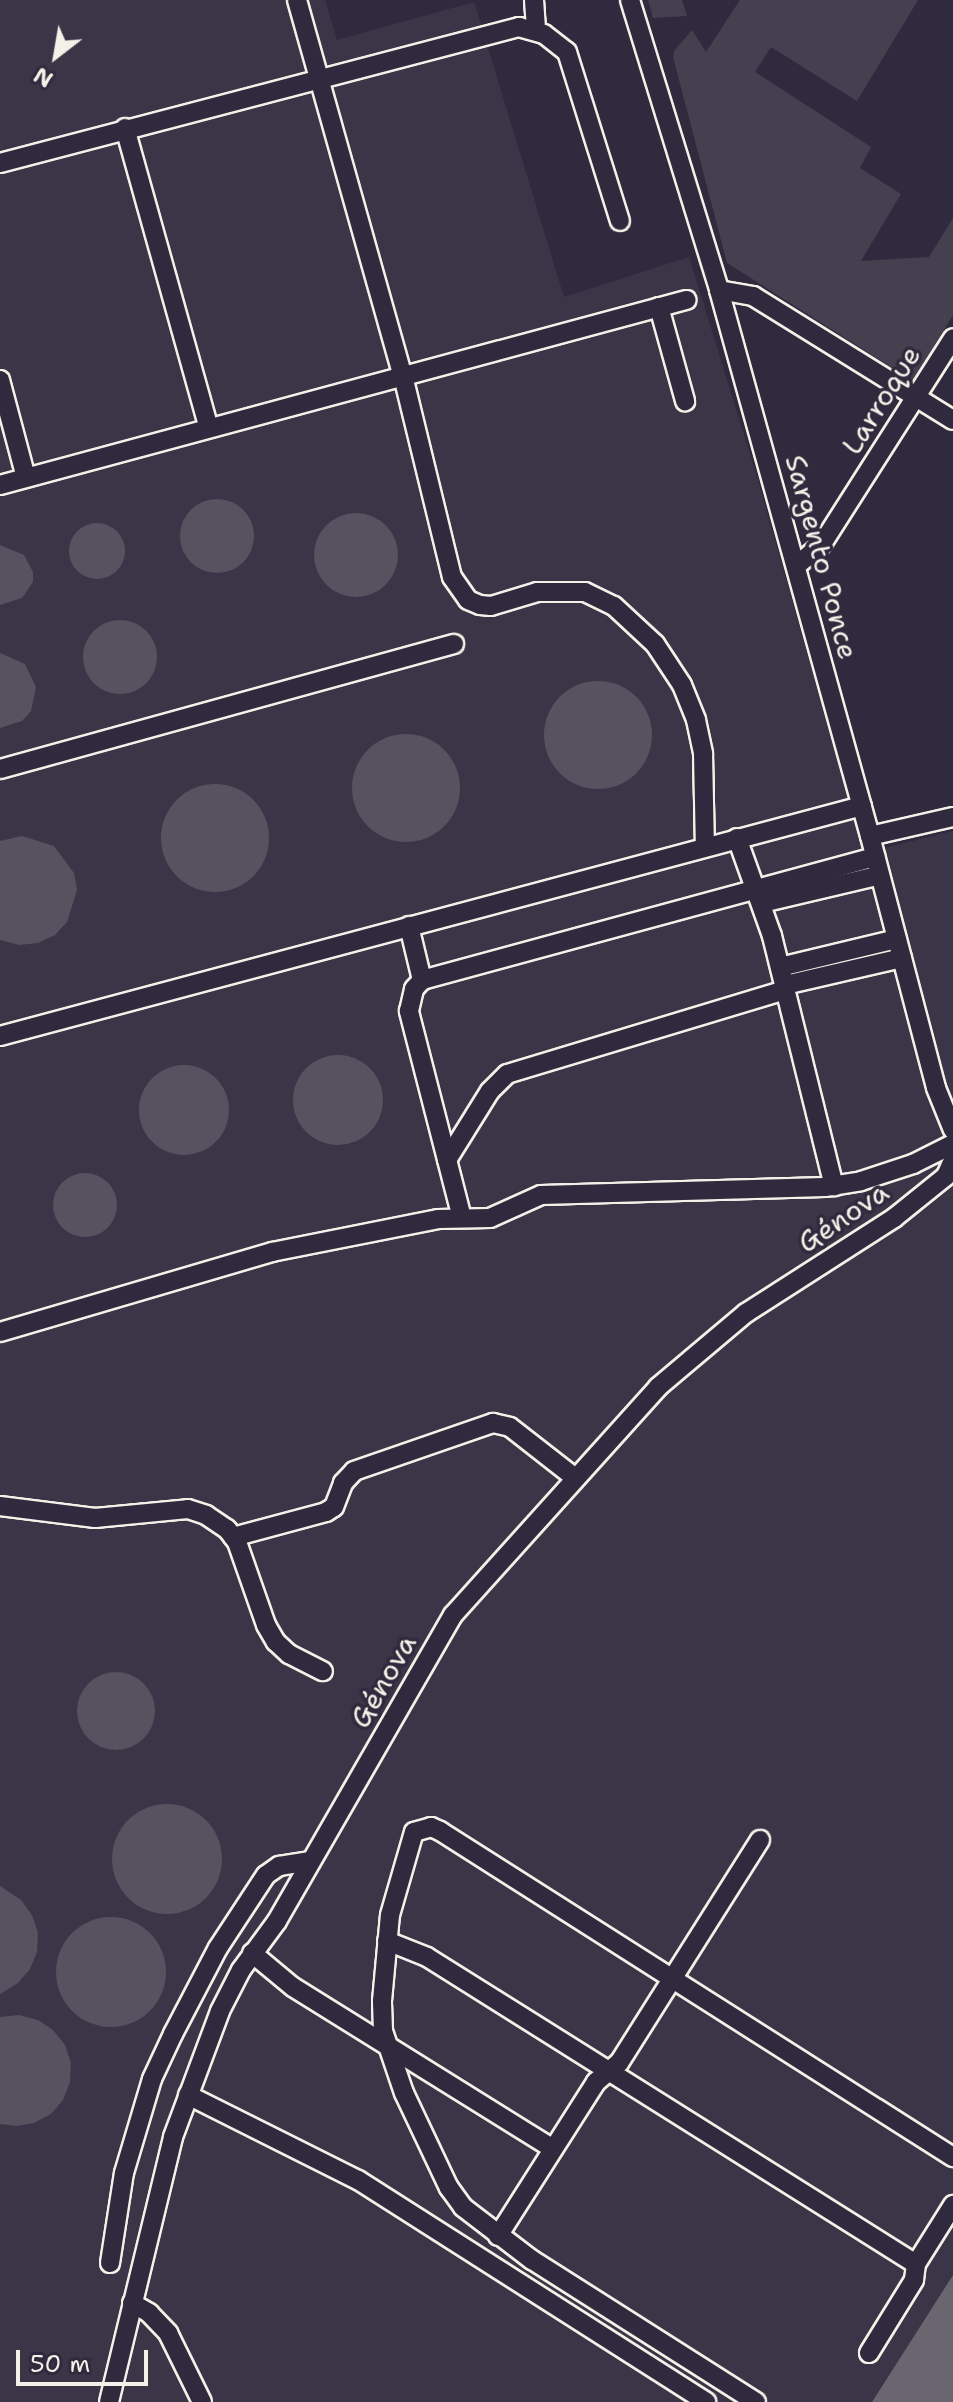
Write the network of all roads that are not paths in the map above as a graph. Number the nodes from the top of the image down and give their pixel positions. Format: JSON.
{"nodes":[{"id":1,"x":297,"y":0,"type":"edge"},
{"id":2,"x":534,"y":0,"type":"edge"},
{"id":3,"x":630,"y":0,"type":"edge"},
{"id":4,"x":536,"y":30,"type":"junction"},
{"id":5,"x":317,"y":78,"type":"junction"},
{"id":6,"x":125,"y":128,"type":"junction"},
{"id":7,"x":0,"y":163,"type":"edge"},
{"id":8,"x":620,"y":221,"type":"dead end"},
{"id":9,"x":719,"y":290,"type":"junction"},
{"id":10,"x":686,"y":300,"type":"dead end"},
{"id":11,"x":659,"y":307,"type":"junction"},
{"id":12,"x":953,"y":338,"type":"edge"},
{"id":13,"x":403,"y":376,"type":"junction"},
{"id":14,"x":0,"y":380,"type":"edge"},
{"id":15,"x":916,"y":397,"type":"junction"},
{"id":16,"x":685,"y":401,"type":"dead end"},
{"id":17,"x":953,"y":420,"type":"edge"},
{"id":18,"x":208,"y":426,"type":"junction"},
{"id":19,"x":26,"y":478,"type":"junction"},
{"id":20,"x":0,"y":485,"type":"edge"},
{"id":21,"x":796,"y":566,"type":"junction"},
{"id":22,"x":454,"y":644,"type":"dead end"},
{"id":23,"x":0,"y":769,"type":"edge"},
{"id":24,"x":862,"y":806,"type":"junction"},
{"id":25,"x":953,"y":817,"type":"edge"},
{"id":26,"x":870,"y":836,"type":"junction"},
{"id":27,"x":737,"y":838,"type":"junction"},
{"id":28,"x":705,"y":846,"type":"junction"},
{"id":29,"x":878,"y":866,"type":"junction"},
{"id":30,"x":759,"y":896,"type":"junction"},
{"id":31,"x":409,"y":926,"type":"junction"},
{"id":32,"x":897,"y":939,"type":"junction"},
{"id":33,"x":902,"y":958,"type":"junction"},
{"id":34,"x":780,"y":967,"type":"junction"},
{"id":35,"x":422,"y":980,"type":"junction"},
{"id":36,"x":785,"y":988,"type":"junction"},
{"id":37,"x":0,"y":1036,"type":"edge"},
{"id":38,"x":953,"y":1130,"type":"edge"},
{"id":39,"x":953,"y":1144,"type":"edge"},
{"id":40,"x":447,"y":1160,"type":"junction"},
{"id":41,"x":953,"y":1160,"type":"edge"},
{"id":42,"x":834,"y":1186,"type":"junction"},
{"id":43,"x":462,"y":1218,"type":"junction"},
{"id":44,"x":0,"y":1332,"type":"edge"},
{"id":45,"x":574,"y":1477,"type":"junction"},
{"id":46,"x":0,"y":1506,"type":"edge"},
{"id":47,"x":233,"y":1537,"type":"junction"},
{"id":48,"x":323,"y":1671,"type":"dead end"},
{"id":49,"x":760,"y":1840,"type":"dead end"},
{"id":50,"x":311,"y":1861,"type":"junction"},
{"id":51,"x":387,"y":1941,"type":"junction"},
{"id":52,"x":252,"y":1953,"type":"junction"},
{"id":53,"x":672,"y":1978,"type":"junction"},
{"id":54,"x":387,"y":2043,"type":"junction"},
{"id":55,"x":609,"y":2071,"type":"junction"},
{"id":56,"x":188,"y":2095,"type":"junction"},
{"id":57,"x":552,"y":2148,"type":"junction"},
{"id":58,"x":953,"y":2157,"type":"edge"},
{"id":59,"x":953,"y":2205,"type":"edge"},
{"id":60,"x":498,"y":2236,"type":"junction"},
{"id":61,"x":110,"y":2263,"type":"dead end"},
{"id":62,"x":916,"y":2264,"type":"junction"},
{"id":63,"x":132,"y":2303,"type":"junction"},
{"id":64,"x":869,"y":2353,"type":"dead end"},
{"id":65,"x":109,"y":2402,"type":"edge"},
{"id":66,"x":202,"y":2402,"type":"edge"},
{"id":67,"x":706,"y":2402,"type":"edge"},
{"id":68,"x":756,"y":2402,"type":"edge"}],
"edges":[{"from":1,"to":5,"type":"street"},
{"from":2,"to":4,"type":"street"},
{"from":3,"to":9,"type":"street","name":"Sargento Ponce"},
{"from":4,"to":5,"type":"street"},
{"from":4,"to":8,"type":"street"},
{"from":5,"to":6,"type":"street"},
{"from":5,"to":13,"type":"street"},
{"from":6,"to":7,"type":"street"},
{"from":6,"to":18,"type":"street"},
{"from":9,"to":15,"type":"street"},
{"from":9,"to":21,"type":"street","name":"Sargento Ponce"},
{"from":10,"to":11,"type":"street"},
{"from":11,"to":13,"type":"street"},
{"from":11,"to":16,"type":"street"},
{"from":12,"to":15,"type":"street","name":"Larroque"},
{"from":13,"to":18,"type":"street"},
{"from":13,"to":28,"type":"street"},
{"from":14,"to":19,"type":"street"},
{"from":15,"to":17,"type":"street"},
{"from":15,"to":21,"type":"street","name":"Larroque"},
{"from":18,"to":19,"type":"street"},
{"from":19,"to":20,"type":"street"},
{"from":21,"to":24,"type":"street","name":"Sargento Ponce"},
{"from":22,"to":23,"type":"street"},
{"from":24,"to":26,"type":"street","name":"Sargento Ponce"},
{"from":24,"to":27,"type":"street"},
{"from":25,"to":26,"type":"street"},
{"from":26,"to":29,"type":"street","name":"Sargento Ponce"},
{"from":27,"to":28,"type":"street"},
{"from":27,"to":30,"type":"street"},
{"from":28,"to":31,"type":"street"},
{"from":29,"to":30,"type":"street"},
{"from":29,"to":32,"type":"street","name":"Sargento Ponce"},
{"from":30,"to":34,"type":"street"},
{"from":30,"to":35,"type":"street"},
{"from":31,"to":35,"type":"street"},
{"from":31,"to":37,"type":"street"},
{"from":32,"to":33,"type":"street","name":"Sargento Ponce"},
{"from":32,"to":34,"type":"street"},
{"from":33,"to":36,"type":"street"},
{"from":33,"to":38,"type":"street","name":"Sargento Ponce"},
{"from":34,"to":36,"type":"street"},
{"from":35,"to":40,"type":"street"},
{"from":36,"to":40,"type":"street"},
{"from":36,"to":42,"type":"street"},
{"from":39,"to":42,"type":"street"},
{"from":40,"to":43,"type":"street"},
{"from":41,"to":45,"type":"street","name":"Génova"},
{"from":42,"to":43,"type":"street"},
{"from":43,"to":44,"type":"street"},
{"from":45,"to":47,"type":"street"},
{"from":45,"to":50,"type":"street","name":"Génova"},
{"from":46,"to":47,"type":"street"},
{"from":47,"to":48,"type":"street"},
{"from":49,"to":53,"type":"street"},
{"from":50,"to":52,"type":"street","name":"Génova"},
{"from":50,"to":61,"type":"street"},
{"from":51,"to":53,"type":"street"},
{"from":51,"to":54,"type":"street"},
{"from":51,"to":55,"type":"street"},
{"from":52,"to":54,"type":"street"},
{"from":52,"to":56,"type":"street","name":"Génova"},
{"from":53,"to":55,"type":"street"},
{"from":53,"to":58,"type":"street"},
{"from":54,"to":57,"type":"street"},
{"from":54,"to":60,"type":"street"},
{"from":55,"to":57,"type":"street"},
{"from":55,"to":62,"type":"street"},
{"from":56,"to":63,"type":"street","name":"Génova"},
{"from":56,"to":67,"type":"street"},
{"from":57,"to":60,"type":"street"},
{"from":59,"to":62,"type":"street"},
{"from":60,"to":68,"type":"street"},
{"from":62,"to":64,"type":"street"},
{"from":63,"to":65,"type":"street","name":"Génova"},
{"from":63,"to":66,"type":"street"}]}
